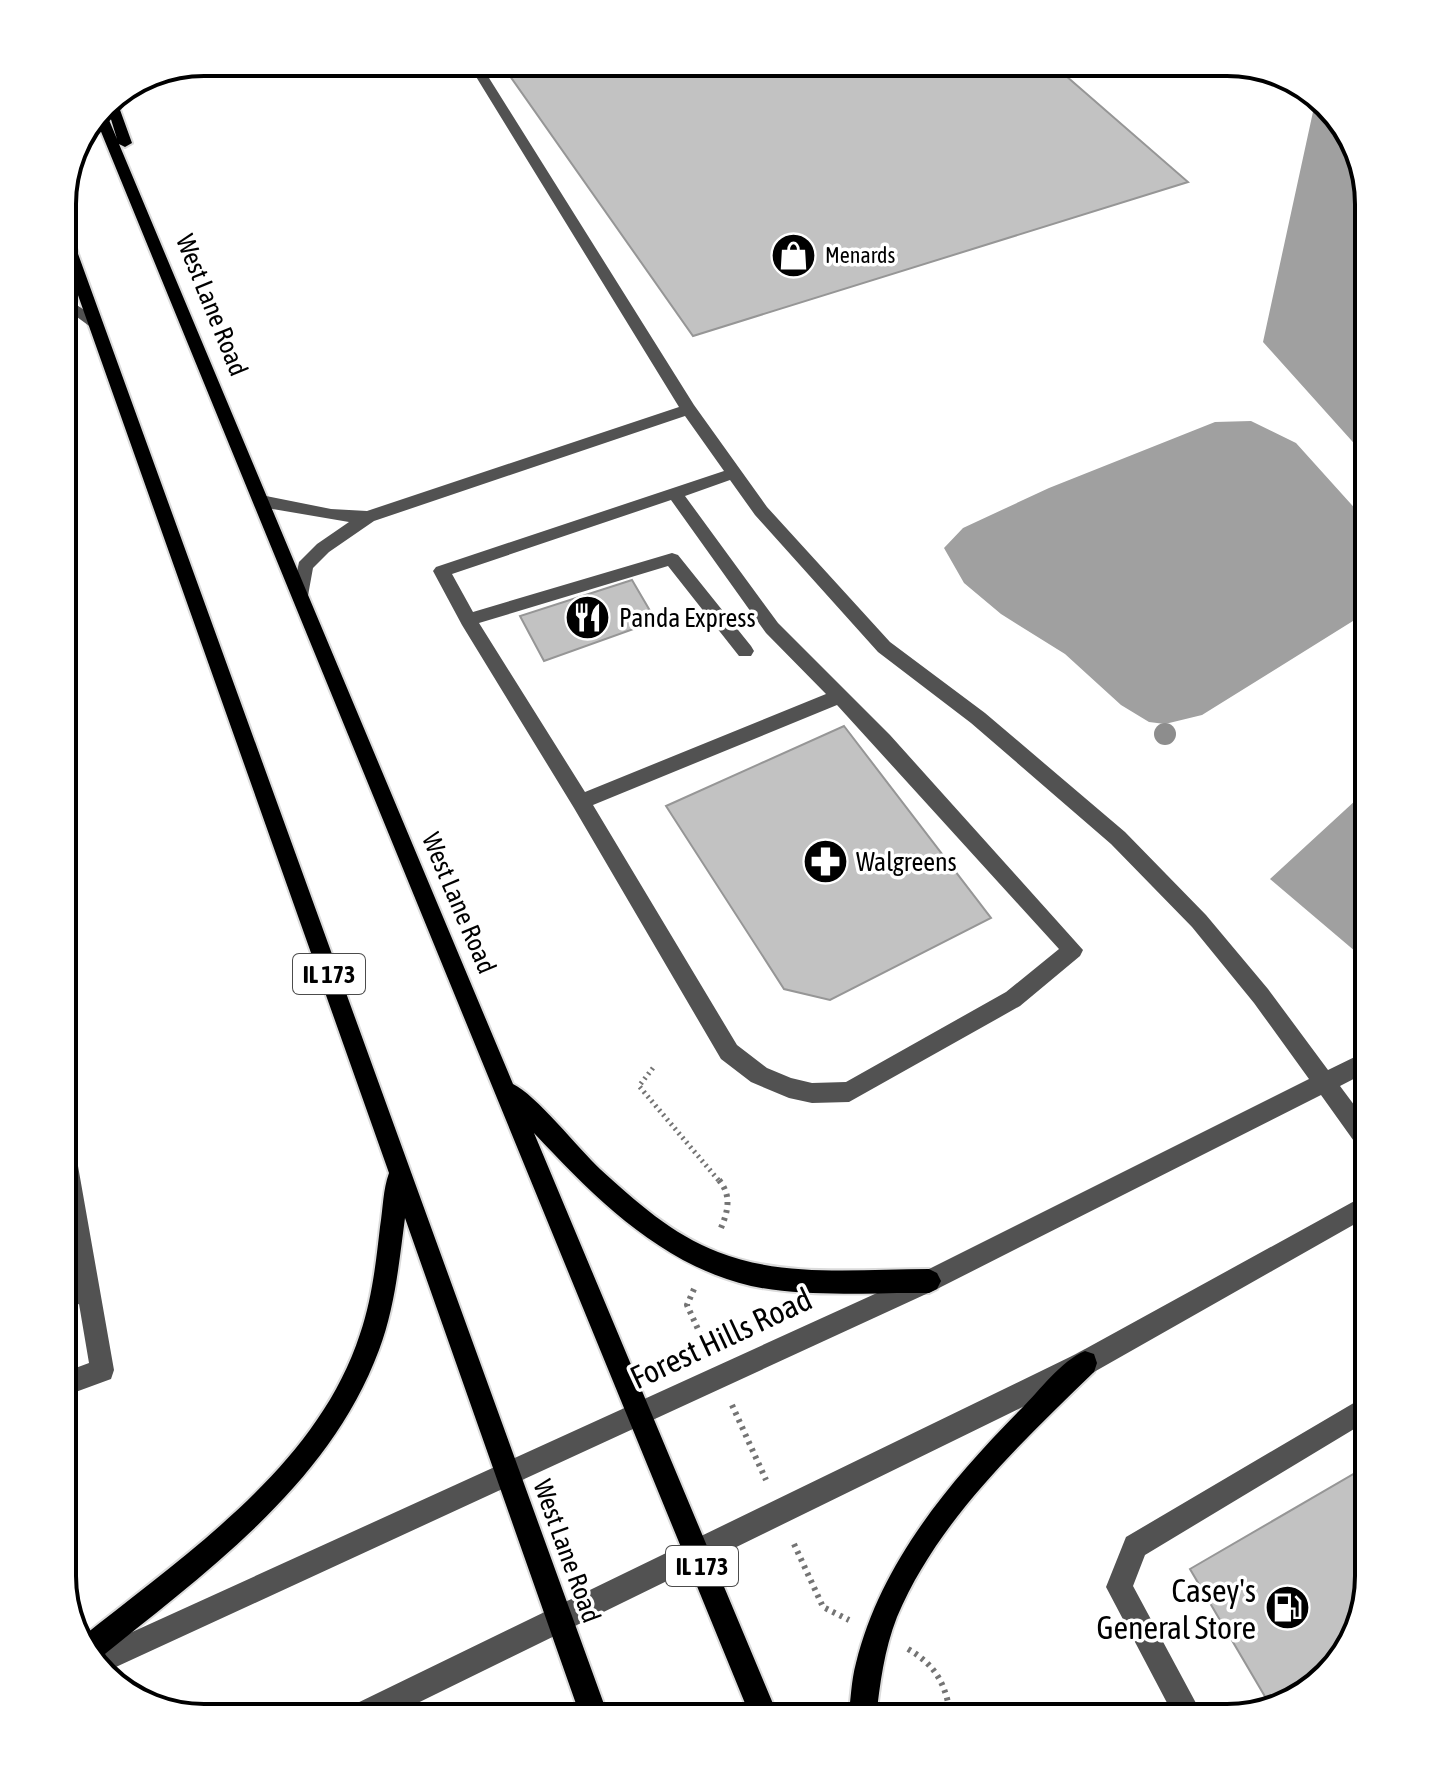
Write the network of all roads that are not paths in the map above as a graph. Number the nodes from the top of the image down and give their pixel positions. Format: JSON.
{"nodes":[{"id":1,"x":482,"y":76,"type":"edge"},
{"id":2,"x":115,"y":112,"type":"edge"},
{"id":3,"x":105,"y":124,"type":"edge"},
{"id":4,"x":76,"y":267,"type":"edge"},
{"id":5,"x":174,"y":291,"type":"junction"},
{"id":6,"x":76,"y":309,"type":"edge"},
{"id":7,"x":97,"y":325,"type":"junction"},
{"id":8,"x":688,"y":409,"type":"junction"},
{"id":9,"x":734,"y":473,"type":"junction"},
{"id":10,"x":674,"y":493,"type":"junction"},
{"id":11,"x":261,"y":501,"type":"junction"},
{"id":12,"x":368,"y":517,"type":"junction"},
{"id":13,"x":301,"y":596,"type":"junction"},
{"id":14,"x":468,"y":620,"type":"junction"},
{"id":15,"x":745,"y":651,"type":"dead end"},
{"id":16,"x":841,"y":696,"type":"junction"},
{"id":17,"x":581,"y":802,"type":"junction"},
{"id":18,"x":1355,"y":1067,"type":"edge"},
{"id":19,"x":1324,"y":1082,"type":"junction"},
{"id":20,"x":502,"y":1084,"type":"junction"},
{"id":21,"x":1355,"y":1124,"type":"edge"},
{"id":22,"x":398,"y":1173,"type":"junction"},
{"id":23,"x":1355,"y":1212,"type":"edge"},
{"id":24,"x":76,"y":1219,"type":"edge"},
{"id":25,"x":929,"y":1281,"type":"junction"},
{"id":26,"x":88,"y":1289,"type":"junction"},
{"id":27,"x":76,"y":1293,"type":"edge"},
{"id":28,"x":1085,"y":1363,"type":"junction"},
{"id":29,"x":76,"y":1380,"type":"edge"},
{"id":30,"x":638,"y":1414,"type":"junction"},
{"id":31,"x":1355,"y":1414,"type":"edge"},
{"id":32,"x":507,"y":1474,"type":"junction"},
{"id":33,"x":697,"y":1553,"type":"junction"},
{"id":34,"x":559,"y":1619,"type":"junction"},
{"id":35,"x":96,"y":1643,"type":"edge"},
{"id":36,"x":106,"y":1658,"type":"edge"},
{"id":37,"x":386,"y":1704,"type":"edge"},
{"id":38,"x":590,"y":1704,"type":"edge"},
{"id":39,"x":759,"y":1704,"type":"edge"},
{"id":40,"x":862,"y":1704,"type":"edge"},
{"id":41,"x":1182,"y":1704,"type":"edge"}],
"edges":[{"from":1,"to":8,"type":"street"},
{"from":2,"to":5,"type":"main road"},
{"from":3,"to":5,"type":"main road","name":"West Lane Road","number":"IL 173"},
{"from":4,"to":7,"type":"main road","name":"West Lane Road","number":"IL 173"},
{"from":5,"to":11,"type":"main road","name":"West Lane Road","number":"IL 173"},
{"from":6,"to":7,"type":"street"},
{"from":7,"to":22,"type":"main road","name":"West Lane Road","number":"IL 173"},
{"from":8,"to":9,"type":"street"},
{"from":8,"to":12,"type":"street"},
{"from":9,"to":10,"type":"street"},
{"from":9,"to":19,"type":"street"},
{"from":10,"to":14,"type":"street"},
{"from":10,"to":16,"type":"street"},
{"from":11,"to":12,"type":"street"},
{"from":11,"to":13,"type":"main road","name":"West Lane Road","number":"IL 173"},
{"from":12,"to":13,"type":"street"},
{"from":13,"to":20,"type":"main road","name":"West Lane Road","number":"IL 173"},
{"from":14,"to":15,"type":"street"},
{"from":14,"to":17,"type":"street"},
{"from":16,"to":17,"type":"street"},
{"from":16,"to":17,"type":"street"},
{"from":18,"to":19,"type":"street","name":"Forest Hills Road"},
{"from":19,"to":21,"type":"street"},
{"from":19,"to":25,"type":"street","name":"Forest Hills Road"},
{"from":20,"to":25,"type":"main road"},
{"from":20,"to":30,"type":"main road","name":"West Lane Road","number":"IL 173"},
{"from":22,"to":32,"type":"main road","name":"West Lane Road","number":"IL 173"},
{"from":22,"to":35,"type":"main road"},
{"from":23,"to":28,"type":"street"},
{"from":24,"to":26,"type":"street"},
{"from":25,"to":30,"type":"street","name":"Forest Hills Road"},
{"from":26,"to":27,"type":"street"},
{"from":26,"to":29,"type":"street"},
{"from":28,"to":33,"type":"street"},
{"from":28,"to":40,"type":"main road"},
{"from":30,"to":32,"type":"street","name":"Forest Hills Road"},
{"from":30,"to":33,"type":"main road","name":"West Lane Road","number":"IL 173"},
{"from":31,"to":41,"type":"street"},
{"from":32,"to":34,"type":"main road","name":"West Lane Road","number":"IL 173"},
{"from":32,"to":36,"type":"street","name":"Forest Hills Road"},
{"from":33,"to":34,"type":"street"},
{"from":33,"to":39,"type":"main road","name":"West Lane Road","number":"IL 173"},
{"from":34,"to":37,"type":"street"},
{"from":34,"to":38,"type":"main road","name":"West Lane Road","number":"IL 173"}]}
